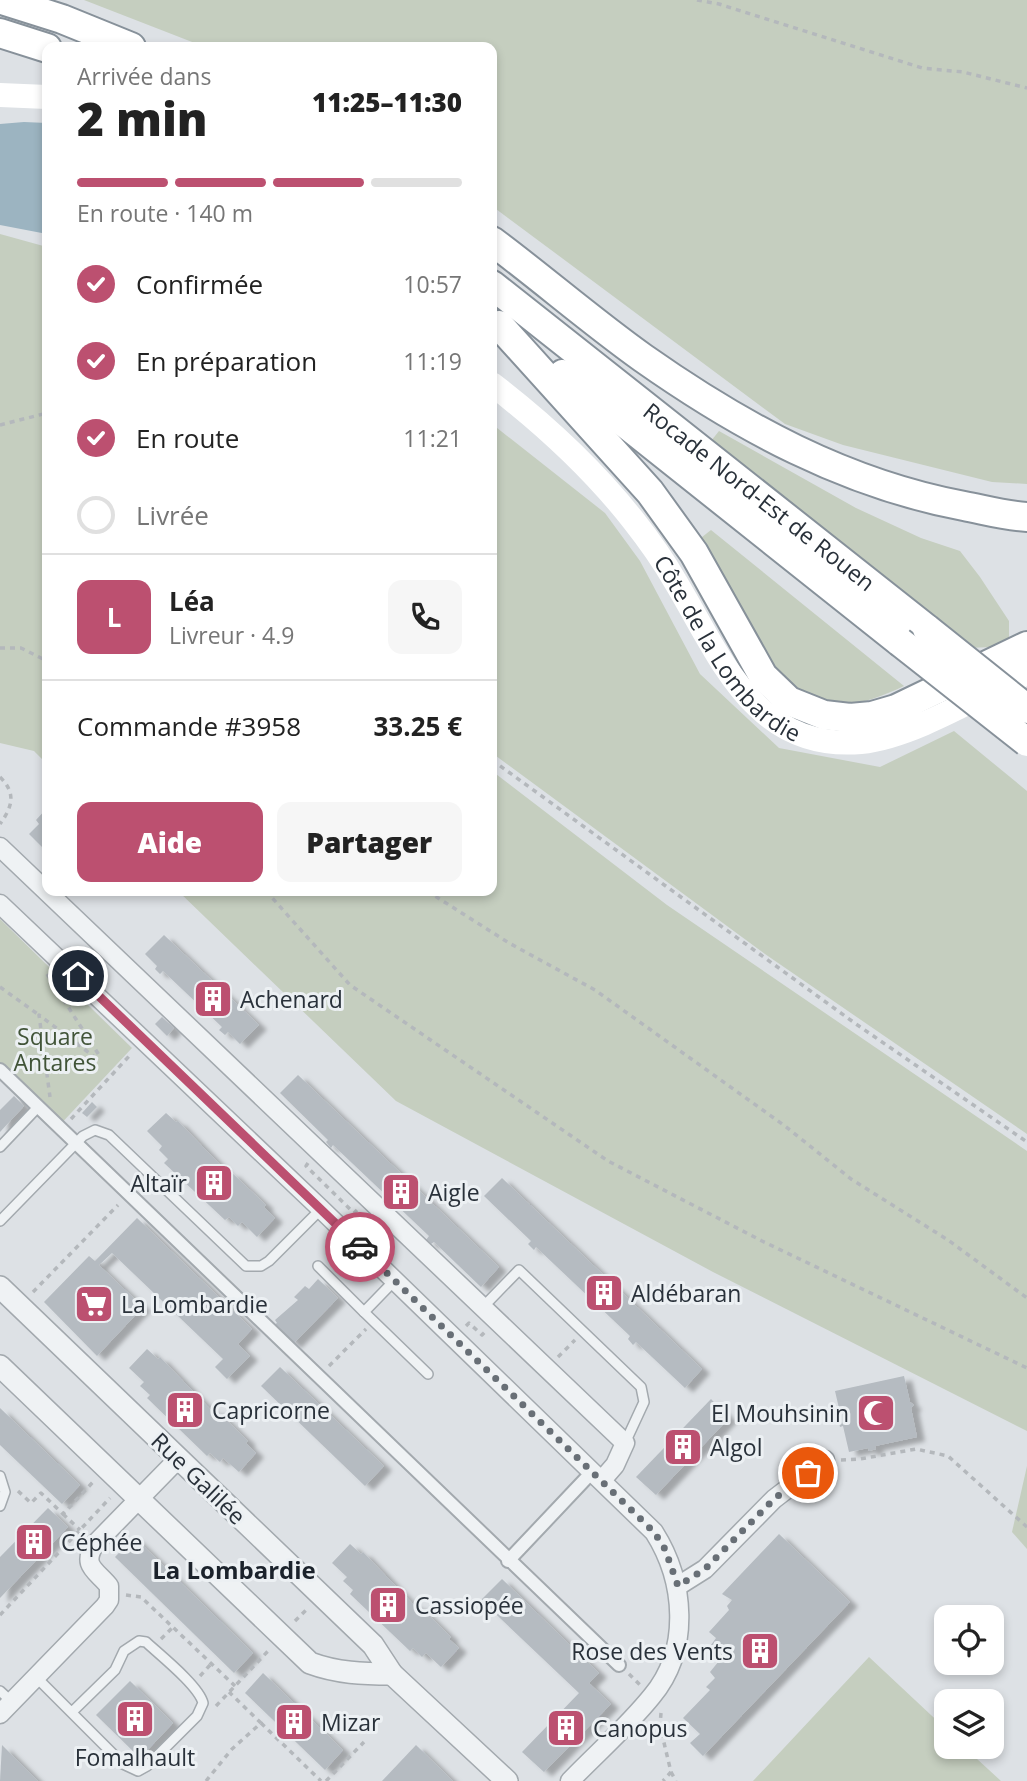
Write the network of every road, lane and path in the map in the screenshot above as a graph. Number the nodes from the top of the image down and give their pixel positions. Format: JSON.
{"nodes":[{"id":1,"x":2,"y":0,"type":"edge"},
{"id":2,"x":697,"y":0,"type":"edge"},
{"id":3,"x":0,"y":33,"type":"edge"},
{"id":4,"x":119,"y":42,"type":"edge"},
{"id":5,"x":42,"y":46,"type":"edge"},
{"id":6,"x":1027,"y":88,"type":"edge"},
{"id":7,"x":0,"y":95,"type":"edge"},
{"id":8,"x":42,"y":97,"type":"edge"},
{"id":9,"x":497,"y":245,"type":"edge"},
{"id":10,"x":497,"y":289,"type":"edge"},
{"id":11,"x":497,"y":324,"type":"edge"},
{"id":12,"x":497,"y":324,"type":"edge"},
{"id":13,"x":497,"y":388,"type":"edge"},
{"id":14,"x":42,"y":414,"type":"edge"},
{"id":15,"x":0,"y":425,"type":"edge"},
{"id":16,"x":1027,"y":517,"type":"edge"},
{"id":17,"x":1027,"y":646,"type":"edge"},
{"id":18,"x":0,"y":648,"type":"edge"},
{"id":19,"x":42,"y":658,"type":"edge"},
{"id":20,"x":1027,"y":673,"type":"edge"},
{"id":21,"x":1027,"y":709,"type":"edge"},
{"id":22,"x":1027,"y":742,"type":"edge"},
{"id":23,"x":497,"y":764,"type":"edge"},
{"id":24,"x":0,"y":777,"type":"edge"},
{"id":25,"x":0,"y":824,"type":"edge"},
{"id":26,"x":0,"y":847,"type":"edge"},
{"id":27,"x":42,"y":887,"type":"edge"},
{"id":28,"x":51,"y":896,"type":"edge"},
{"id":29,"x":270,"y":896,"type":"edge"},
{"id":30,"x":435,"y":896,"type":"edge"},
{"id":31,"x":0,"y":904,"type":"edge"},
{"id":32,"x":60,"y":959,"type":"junction"},
{"id":33,"x":0,"y":987,"type":"edge"},
{"id":34,"x":38,"y":1015,"type":"junction"},
{"id":35,"x":133,"y":1053,"type":"dead end"},
{"id":36,"x":0,"y":1070,"type":"edge"},
{"id":37,"x":38,"y":1107,"type":"junction"},
{"id":38,"x":58,"y":1124,"type":"junction"},
{"id":39,"x":1027,"y":1142,"type":"edge"},
{"id":40,"x":76,"y":1143,"type":"junction"},
{"id":41,"x":0,"y":1147,"type":"edge"},
{"id":42,"x":310,"y":1170,"type":"dead end"},
{"id":43,"x":130,"y":1194,"type":"junction"},
{"id":44,"x":321,"y":1209,"type":"junction"},
{"id":45,"x":352,"y":1211,"type":"dead end"},
{"id":46,"x":0,"y":1221,"type":"edge"},
{"id":47,"x":318,"y":1266,"type":"dead end"},
{"id":48,"x":395,"y":1280,"type":"junction"},
{"id":49,"x":0,"y":1287,"type":"edge"},
{"id":50,"x":37,"y":1288,"type":"dead end"},
{"id":51,"x":1027,"y":1297,"type":"edge"},
{"id":52,"x":482,"y":1307,"type":"junction"},
{"id":53,"x":364,"y":1312,"type":"junction"},
{"id":54,"x":374,"y":1321,"type":"junction"},
{"id":55,"x":475,"y":1328,"type":"dead end"},
{"id":56,"x":480,"y":1332,"type":"dead end"},
{"id":57,"x":583,"y":1332,"type":"junction"},
{"id":58,"x":0,"y":1366,"type":"edge"},
{"id":59,"x":1027,"y":1368,"type":"edge"},
{"id":60,"x":547,"y":1369,"type":"junction"},
{"id":61,"x":428,"y":1374,"type":"dead end"},
{"id":62,"x":318,"y":1377,"type":"junction"},
{"id":63,"x":625,"y":1443,"type":"junction"},
{"id":64,"x":179,"y":1458,"type":"junction"},
{"id":65,"x":825,"y":1460,"type":"joint"},
{"id":66,"x":597,"y":1475,"type":"junction"},
{"id":67,"x":0,"y":1476,"type":"edge"},
{"id":68,"x":93,"y":1482,"type":"dead end"},
{"id":69,"x":5,"y":1492,"type":"junction"},
{"id":70,"x":110,"y":1498,"type":"dead end"},
{"id":71,"x":139,"y":1500,"type":"junction"},
{"id":72,"x":0,"y":1506,"type":"edge"},
{"id":73,"x":62,"y":1514,"type":"junction"},
{"id":74,"x":1027,"y":1527,"type":"edge"},
{"id":75,"x":80,"y":1530,"type":"junction"},
{"id":76,"x":508,"y":1560,"type":"junction"},
{"id":77,"x":678,"y":1586,"type":"junction"},
{"id":78,"x":110,"y":1593,"type":"junction"},
{"id":79,"x":320,"y":1595,"type":"junction"},
{"id":80,"x":0,"y":1615,"type":"edge"},
{"id":81,"x":281,"y":1636,"type":"junction"},
{"id":82,"x":619,"y":1665,"type":"dead end"},
{"id":83,"x":392,"y":1674,"type":"junction"},
{"id":84,"x":36,"y":1677,"type":"junction"},
{"id":85,"x":235,"y":1686,"type":"junction"},
{"id":86,"x":229,"y":1692,"type":"junction"},
{"id":87,"x":652,"y":1696,"type":"junction"},
{"id":88,"x":4,"y":1702,"type":"edge"},
{"id":89,"x":211,"y":1711,"type":"dead end"},
{"id":90,"x":72,"y":1712,"type":"junction"},
{"id":91,"x":261,"y":1723,"type":"junction"},
{"id":92,"x":364,"y":1742,"type":"dead end"},
{"id":93,"x":671,"y":1772,"type":"junction"},
{"id":94,"x":206,"y":1781,"type":"edge"},
{"id":95,"x":324,"y":1781,"type":"edge"},
{"id":96,"x":507,"y":1781,"type":"edge"},
{"id":97,"x":570,"y":1781,"type":"edge"},
{"id":98,"x":663,"y":1781,"type":"edge"},
{"id":99,"x":676,"y":1781,"type":"edge"}],
"edges":[{"from":1,"to":4,"type":"highway"},
{"from":2,"to":6,"type":"path"},
{"from":3,"to":5,"type":"highway"},
{"from":7,"to":8,"type":"main road"},
{"from":9,"to":16,"type":"highway"},
{"from":10,"to":21,"type":"highway","name":"Rocade Nord-Est de Rouen","bridge":true},
{"from":11,"to":22,"type":"highway","name":"Rocade Nord-Est de Rouen","bridge":true},
{"from":12,"to":17,"type":"highway"},
{"from":13,"to":20,"type":"main road","name":"Côte de la Lombardie"},
{"from":14,"to":15,"type":"path"},
{"from":18,"to":19,"type":"path"},
{"from":23,"to":39,"type":"path"},
{"from":24,"to":25,"type":"path"},
{"from":26,"to":27,"type":"street"},
{"from":28,"to":52,"type":"street"},
{"from":29,"to":59,"type":"path"},
{"from":30,"to":51,"type":"path"},
{"from":31,"to":32,"type":"street"},
{"from":32,"to":34,"type":"path"},
{"from":32,"to":44,"type":"street"},
{"from":33,"to":34,"type":"path"},
{"from":34,"to":38,"type":"path"},
{"from":35,"to":38,"type":"path"},
{"from":36,"to":37,"type":"street"},
{"from":37,"to":38,"type":"street"},
{"from":37,"to":41,"type":"lane"},
{"from":38,"to":40,"type":"street"},
{"from":40,"to":43,"type":"street"},
{"from":40,"to":44,"type":"lane"},
{"from":40,"to":46,"type":"lane"},
{"from":42,"to":45,"type":"path"},
{"from":43,"to":50,"type":"path"},
{"from":43,"to":62,"type":"street"},
{"from":44,"to":48,"type":"street"},
{"from":47,"to":53,"type":"lane"},
{"from":48,"to":53,"type":"lane"},
{"from":48,"to":66,"type":"street"},
{"from":49,"to":64,"type":"street","name":"Rue Galilée"},
{"from":52,"to":57,"type":"lane"},
{"from":52,"to":60,"type":"street"},
{"from":53,"to":54,"type":"lane"},
{"from":54,"to":61,"type":"lane"},
{"from":54,"to":62,"type":"path"},
{"from":55,"to":56,"type":"path"},
{"from":57,"to":60,"type":"path"},
{"from":57,"to":63,"type":"lane"},
{"from":58,"to":71,"type":"street"},
{"from":60,"to":63,"type":"street"},
{"from":62,"to":76,"type":"street"},
{"from":63,"to":66,"type":"street"},
{"from":64,"to":71,"type":"street"},
{"from":64,"to":79,"type":"street","name":"Rue Galilée"},
{"from":65,"to":74,"type":"path"},
{"from":65,"to":77,"type":"street"},
{"from":66,"to":76,"type":"street"},
{"from":66,"to":77,"type":"street"},
{"from":67,"to":69,"type":"lane"},
{"from":68,"to":73,"type":"path"},
{"from":69,"to":72,"type":"lane"},
{"from":69,"to":73,"type":"path"},
{"from":70,"to":75,"type":"path"},
{"from":71,"to":78,"type":"street"},
{"from":71,"to":81,"type":"street"},
{"from":73,"to":75,"type":"path"},
{"from":75,"to":80,"type":"path"},
{"from":76,"to":82,"type":"street"},
{"from":77,"to":87,"type":"street"},
{"from":78,"to":84,"type":"street"},
{"from":78,"to":85,"type":"path"},
{"from":79,"to":81,"type":"path"},
{"from":79,"to":83,"type":"street","name":"Rue Galilée"},
{"from":81,"to":83,"type":"street"},
{"from":81,"to":85,"type":"path"},
{"from":83,"to":96,"type":"street","name":"Rue Galilée"},
{"from":84,"to":88,"type":"street"},
{"from":84,"to":90,"type":"lane"},
{"from":85,"to":86,"type":"path"},
{"from":86,"to":89,"type":"path"},
{"from":86,"to":91,"type":"path"},
{"from":87,"to":93,"type":"path"},
{"from":87,"to":97,"type":"street"},
{"from":90,"to":90,"type":"lane"},
{"from":91,"to":94,"type":"path"},
{"from":91,"to":95,"type":"path"},
{"from":92,"to":95,"type":"path"},
{"from":93,"to":98,"type":"path"},
{"from":93,"to":99,"type":"path"}]}
